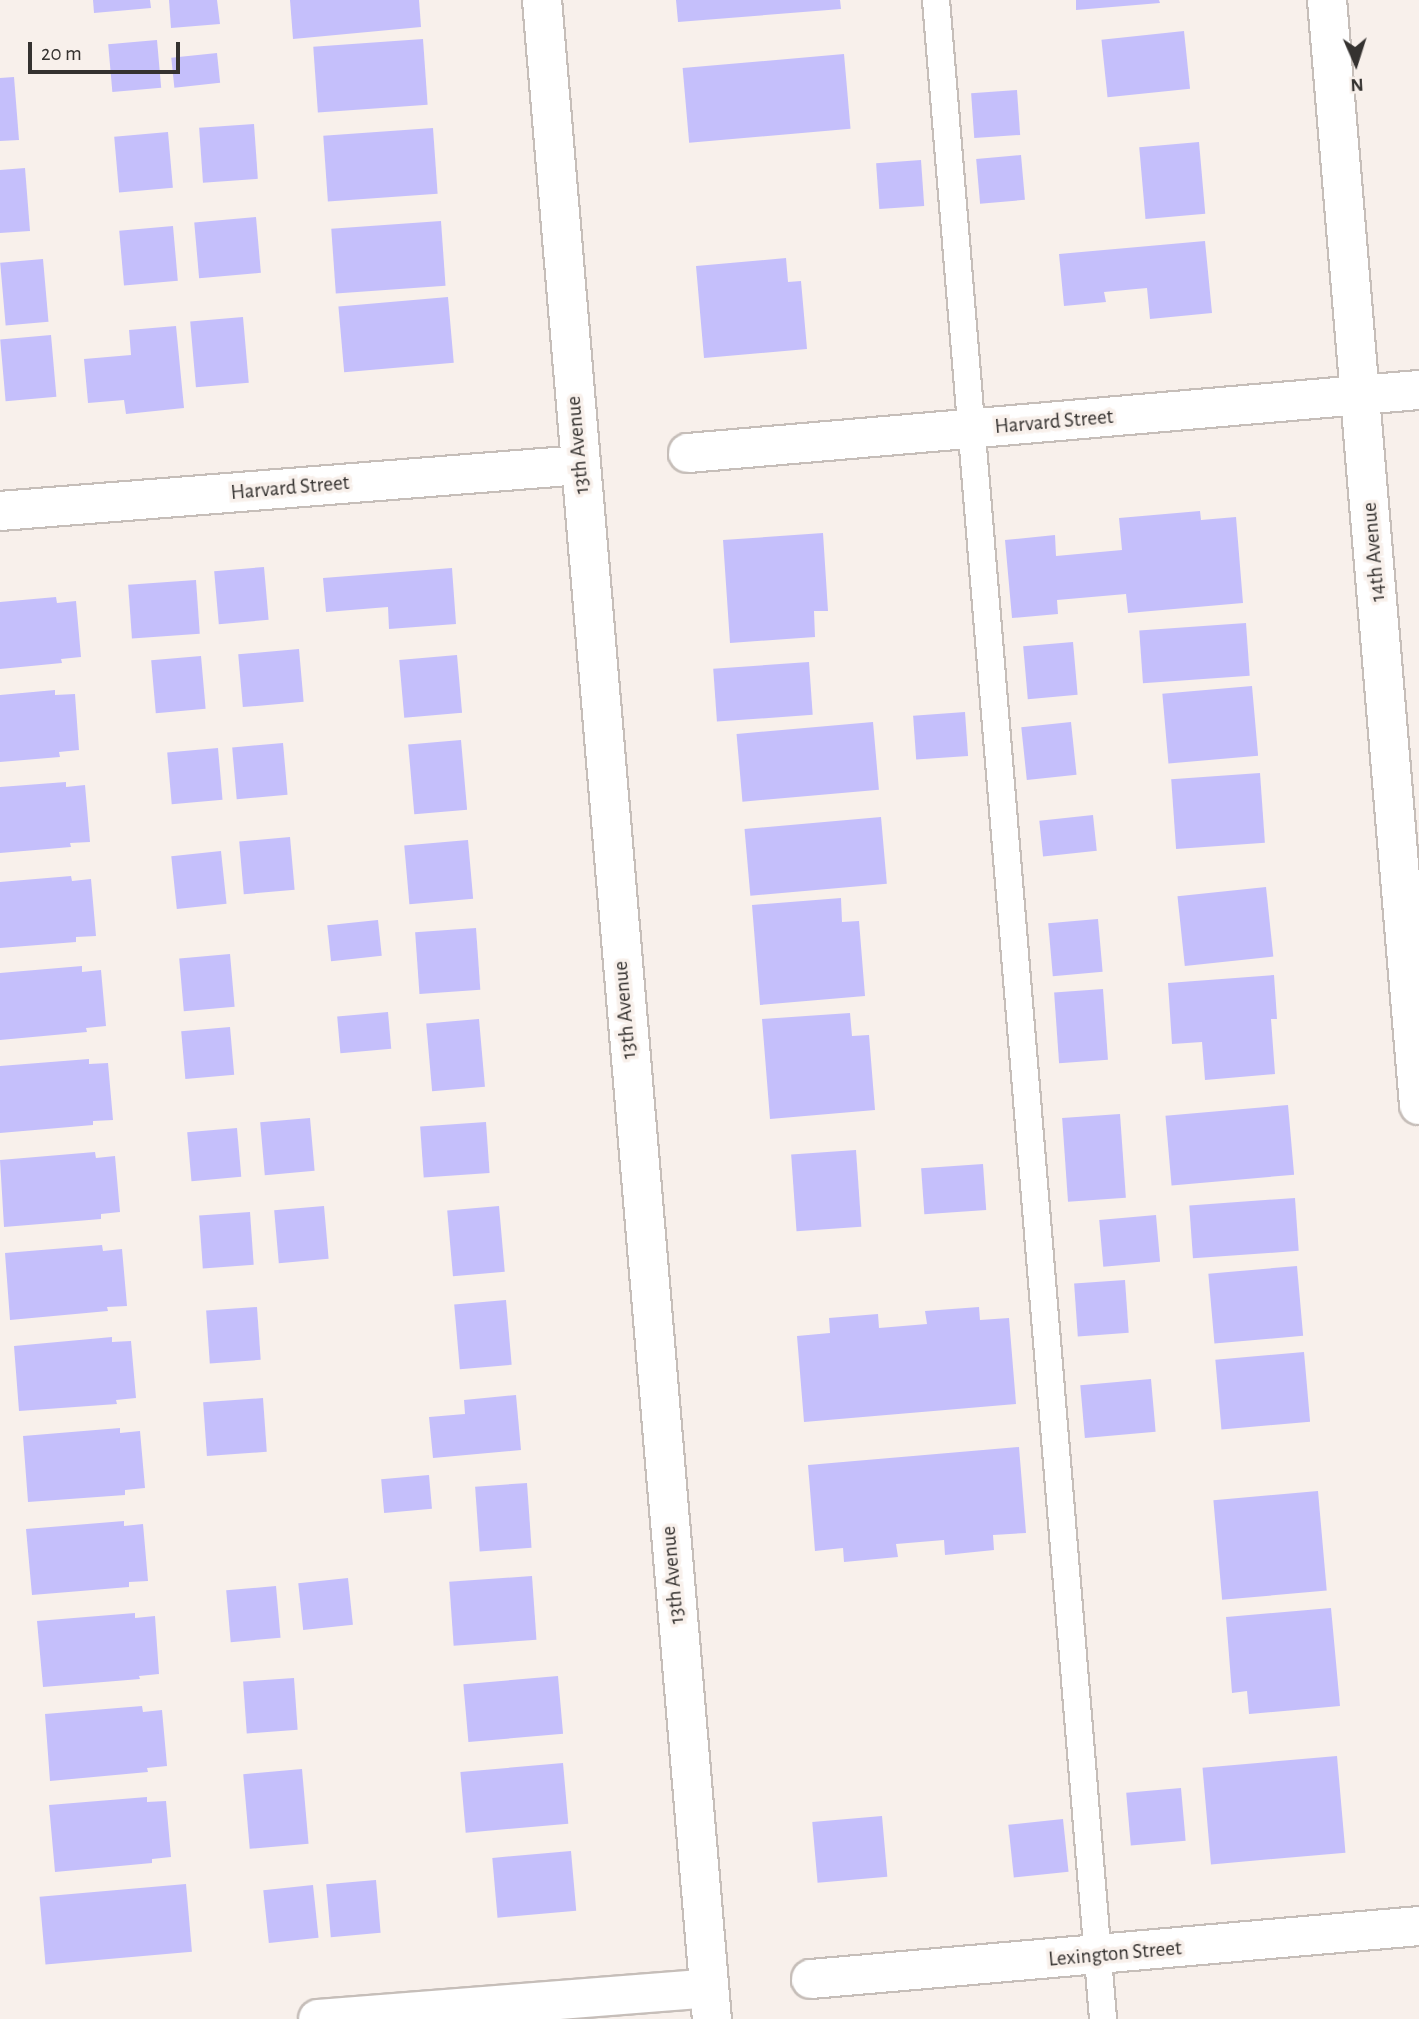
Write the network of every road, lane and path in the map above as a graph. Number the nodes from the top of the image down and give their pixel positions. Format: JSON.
{"nodes":[{"id":1,"x":542,"y":0,"type":"edge"},
{"id":2,"x":936,"y":0,"type":"edge"},
{"id":3,"x":1327,"y":0,"type":"edge"},
{"id":4,"x":1419,"y":390,"type":"edge"},
{"id":5,"x":1361,"y":395,"type":"junction"},
{"id":6,"x":973,"y":430,"type":"junction"},
{"id":7,"x":688,"y":453,"type":"dead end"},
{"id":8,"x":580,"y":465,"type":"junction"},
{"id":9,"x":0,"y":511,"type":"edge"},
{"id":10,"x":1419,"y":1105,"type":"edge"},
{"id":11,"x":1419,"y":1926,"type":"edge"},
{"id":12,"x":1098,"y":1956,"type":"junction"},
{"id":13,"x":811,"y":1979,"type":"dead end"},
{"id":14,"x":710,"y":2004,"type":"edge"},
{"id":15,"x":318,"y":2019,"type":"edge"},
{"id":16,"x":1103,"y":2019,"type":"edge"}],
"edges":[{"from":1,"to":8,"type":"street","name":"13th Avenue"},
{"from":2,"to":6,"type":"lane"},
{"from":3,"to":5,"type":"street","name":"14th Avenue"},
{"from":4,"to":5,"type":"street","name":"Harvard Street"},
{"from":5,"to":6,"type":"street","name":"Harvard Street"},
{"from":5,"to":10,"type":"street","name":"14th Avenue"},
{"from":6,"to":7,"type":"street","name":"Harvard Street"},
{"from":6,"to":12,"type":"lane"},
{"from":8,"to":9,"type":"street","name":"Harvard Street"},
{"from":8,"to":14,"type":"street","name":"13th Avenue"},
{"from":11,"to":12,"type":"street","name":"Lexington Street"},
{"from":12,"to":13,"type":"street","name":"Lexington Street"},
{"from":12,"to":16,"type":"lane"},
{"from":14,"to":15,"type":"street"}]}
